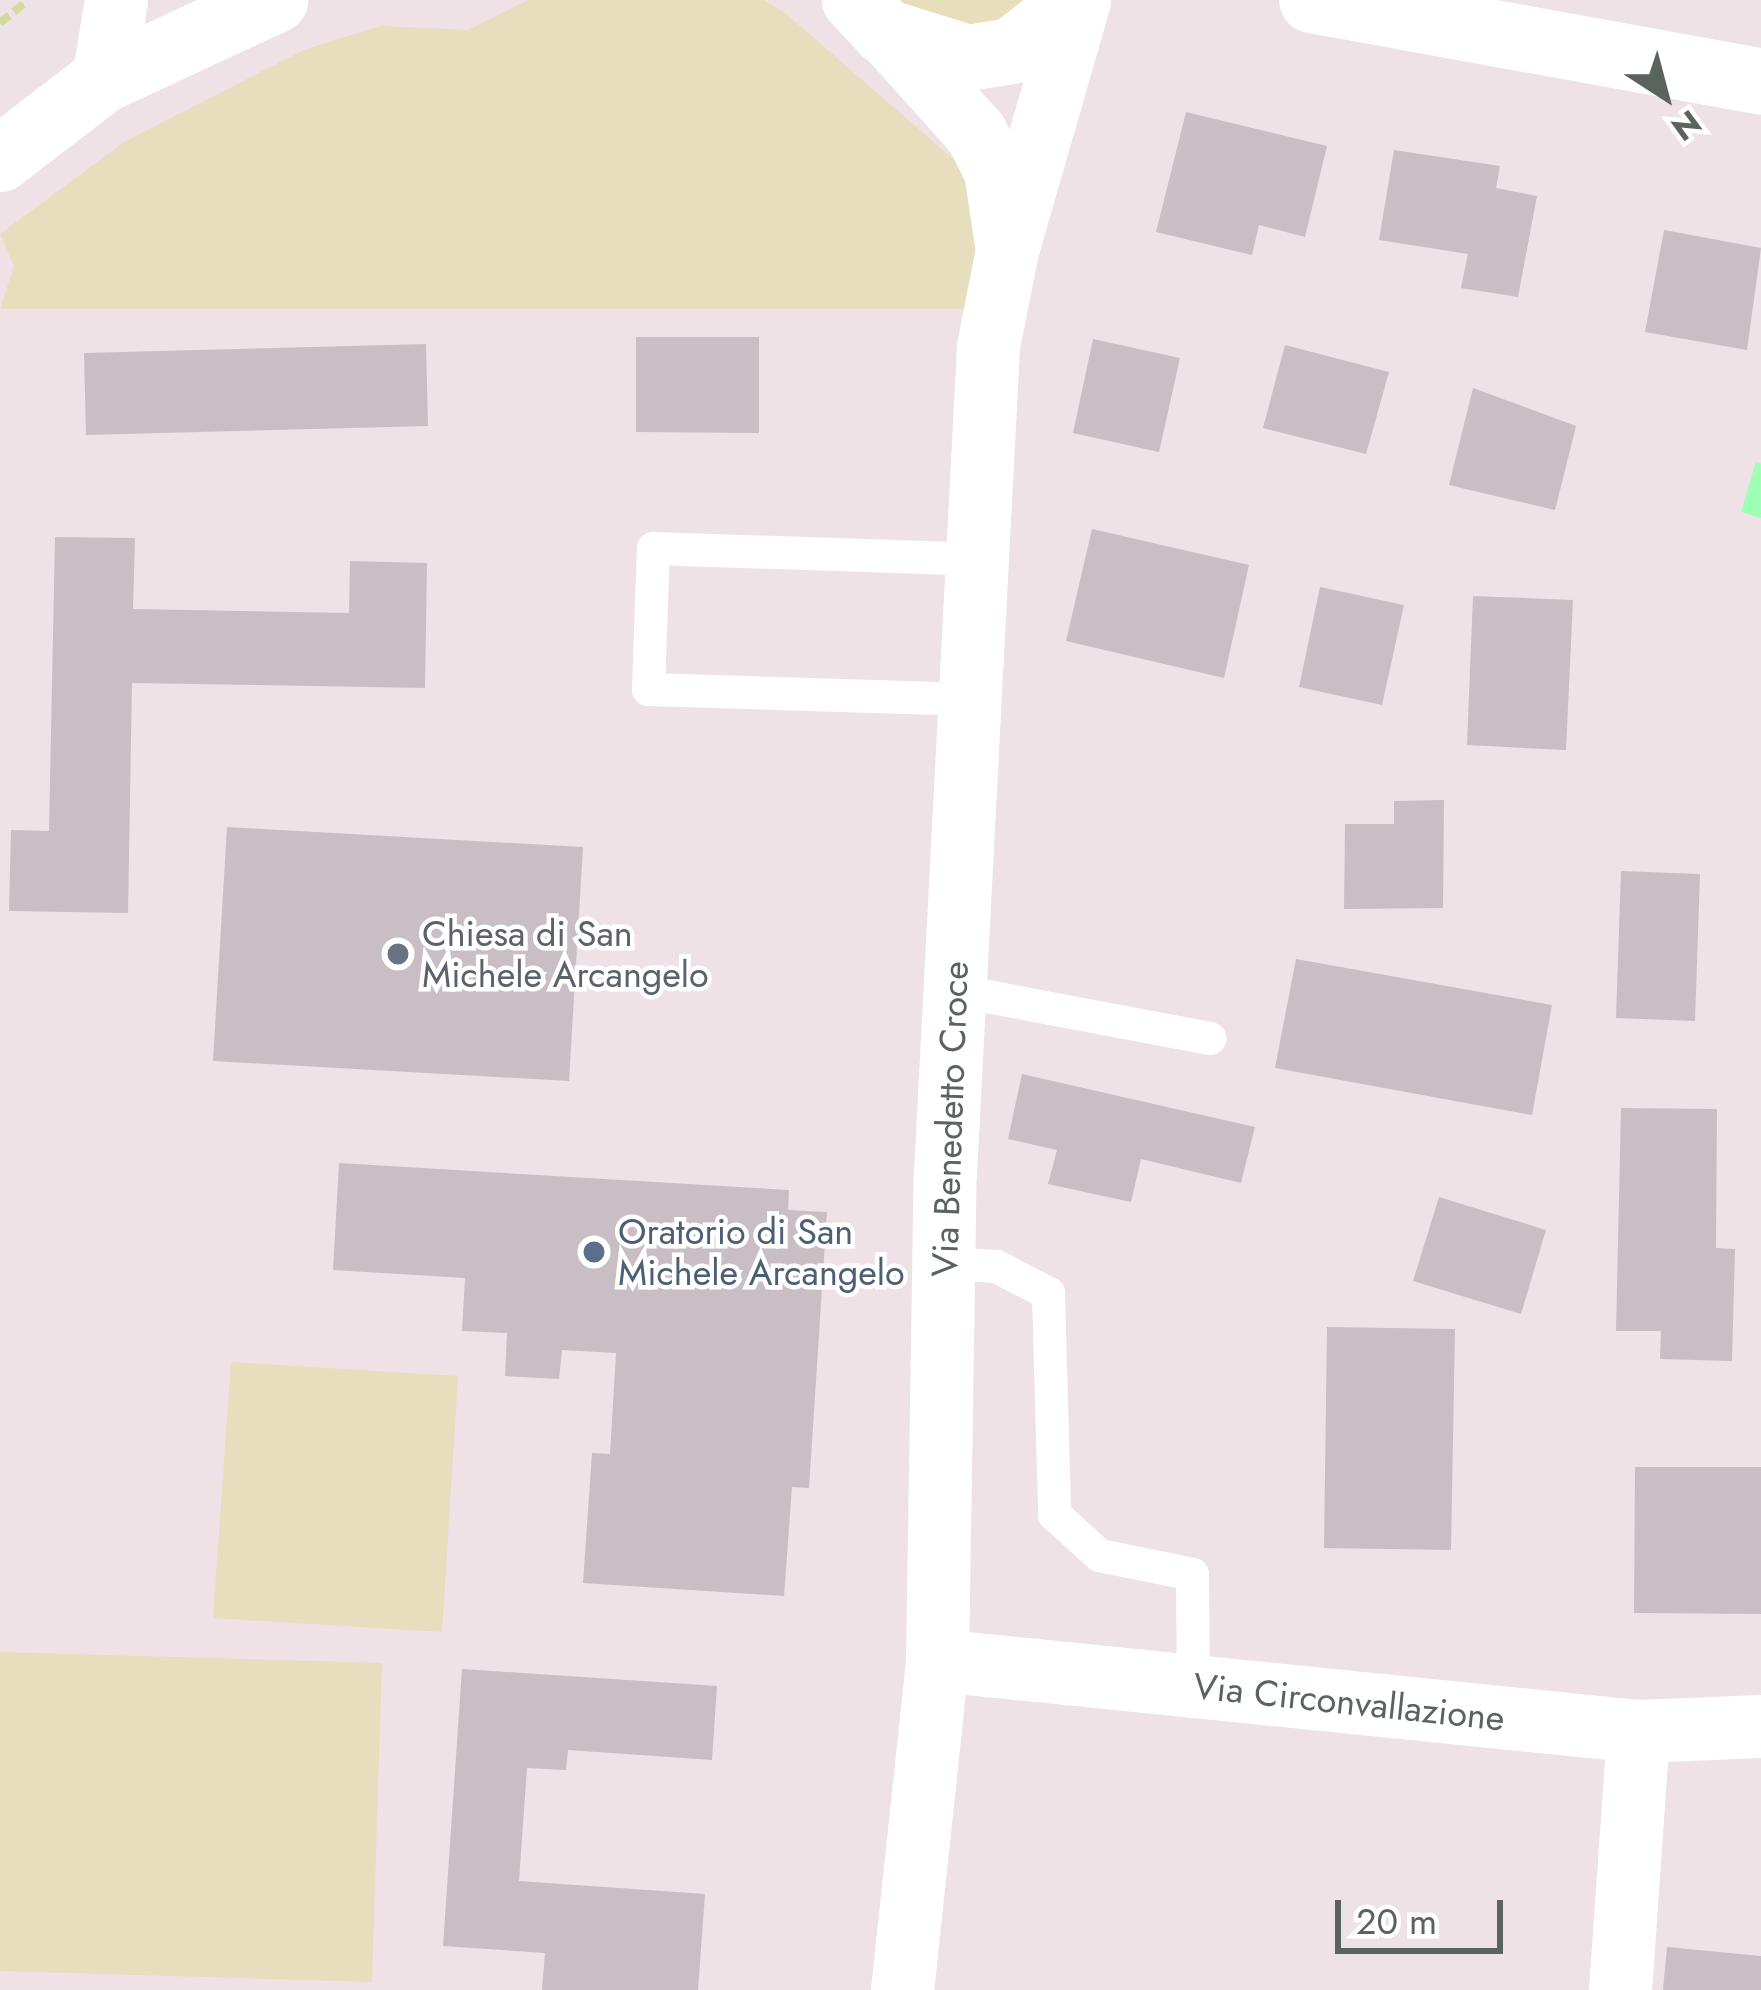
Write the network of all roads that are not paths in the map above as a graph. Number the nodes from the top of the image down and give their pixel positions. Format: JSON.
{"nodes":[{"id":1,"x":116,"y":0,"type":"edge"},
{"id":2,"x":275,"y":0,"type":"edge"},
{"id":3,"x":1078,"y":0,"type":"edge"},
{"id":4,"x":1312,"y":0,"type":"edge"},
{"id":5,"x":870,"y":16,"type":"edge"},
{"id":6,"x":103,"y":80,"type":"junction"},
{"id":7,"x":1761,"y":82,"type":"edge"},
{"id":8,"x":0,"y":159,"type":"edge"},
{"id":9,"x":1007,"y":250,"type":"junction"},
{"id":10,"x":977,"y":559,"type":"junction"},
{"id":11,"x":970,"y":699,"type":"junction"},
{"id":12,"x":955,"y":990,"type":"junction"},
{"id":13,"x":1210,"y":1038,"type":"dead end"},
{"id":14,"x":944,"y":1263,"type":"junction"},
{"id":15,"x":938,"y":1660,"type":"junction"},
{"id":16,"x":1193,"y":1687,"type":"junction"},
{"id":17,"x":1761,"y":1726,"type":"edge"},
{"id":18,"x":1638,"y":1731,"type":"junction"},
{"id":19,"x":902,"y":1990,"type":"edge"},
{"id":20,"x":1620,"y":1990,"type":"edge"}],
"edges":[{"from":1,"to":6,"type":"street"},
{"from":2,"to":6,"type":"street"},
{"from":3,"to":5,"type":"street"},
{"from":3,"to":9,"type":"street","name":"Via Benedetto Croce"},
{"from":4,"to":7,"type":"street"},
{"from":5,"to":9,"type":"street","name":"Via Benedetto Croce"},
{"from":6,"to":8,"type":"street"},
{"from":9,"to":10,"type":"street","name":"Via Benedetto Croce"},
{"from":10,"to":11,"type":"street","name":"Via Benedetto Croce"},
{"from":10,"to":11,"type":"lane"},
{"from":11,"to":12,"type":"street","name":"Via Benedetto Croce"},
{"from":12,"to":13,"type":"lane"},
{"from":12,"to":14,"type":"street","name":"Via Benedetto Croce"},
{"from":14,"to":15,"type":"street","name":"Via Benedetto Croce"},
{"from":14,"to":16,"type":"lane"},
{"from":15,"to":16,"type":"street","name":"Via Circonvallazione"},
{"from":15,"to":19,"type":"street","name":"Via Benedetto Croce"},
{"from":16,"to":18,"type":"street","name":"Via Circonvallazione"},
{"from":17,"to":18,"type":"street","name":"Via Circonvallazione"},
{"from":18,"to":20,"type":"street"}]}
